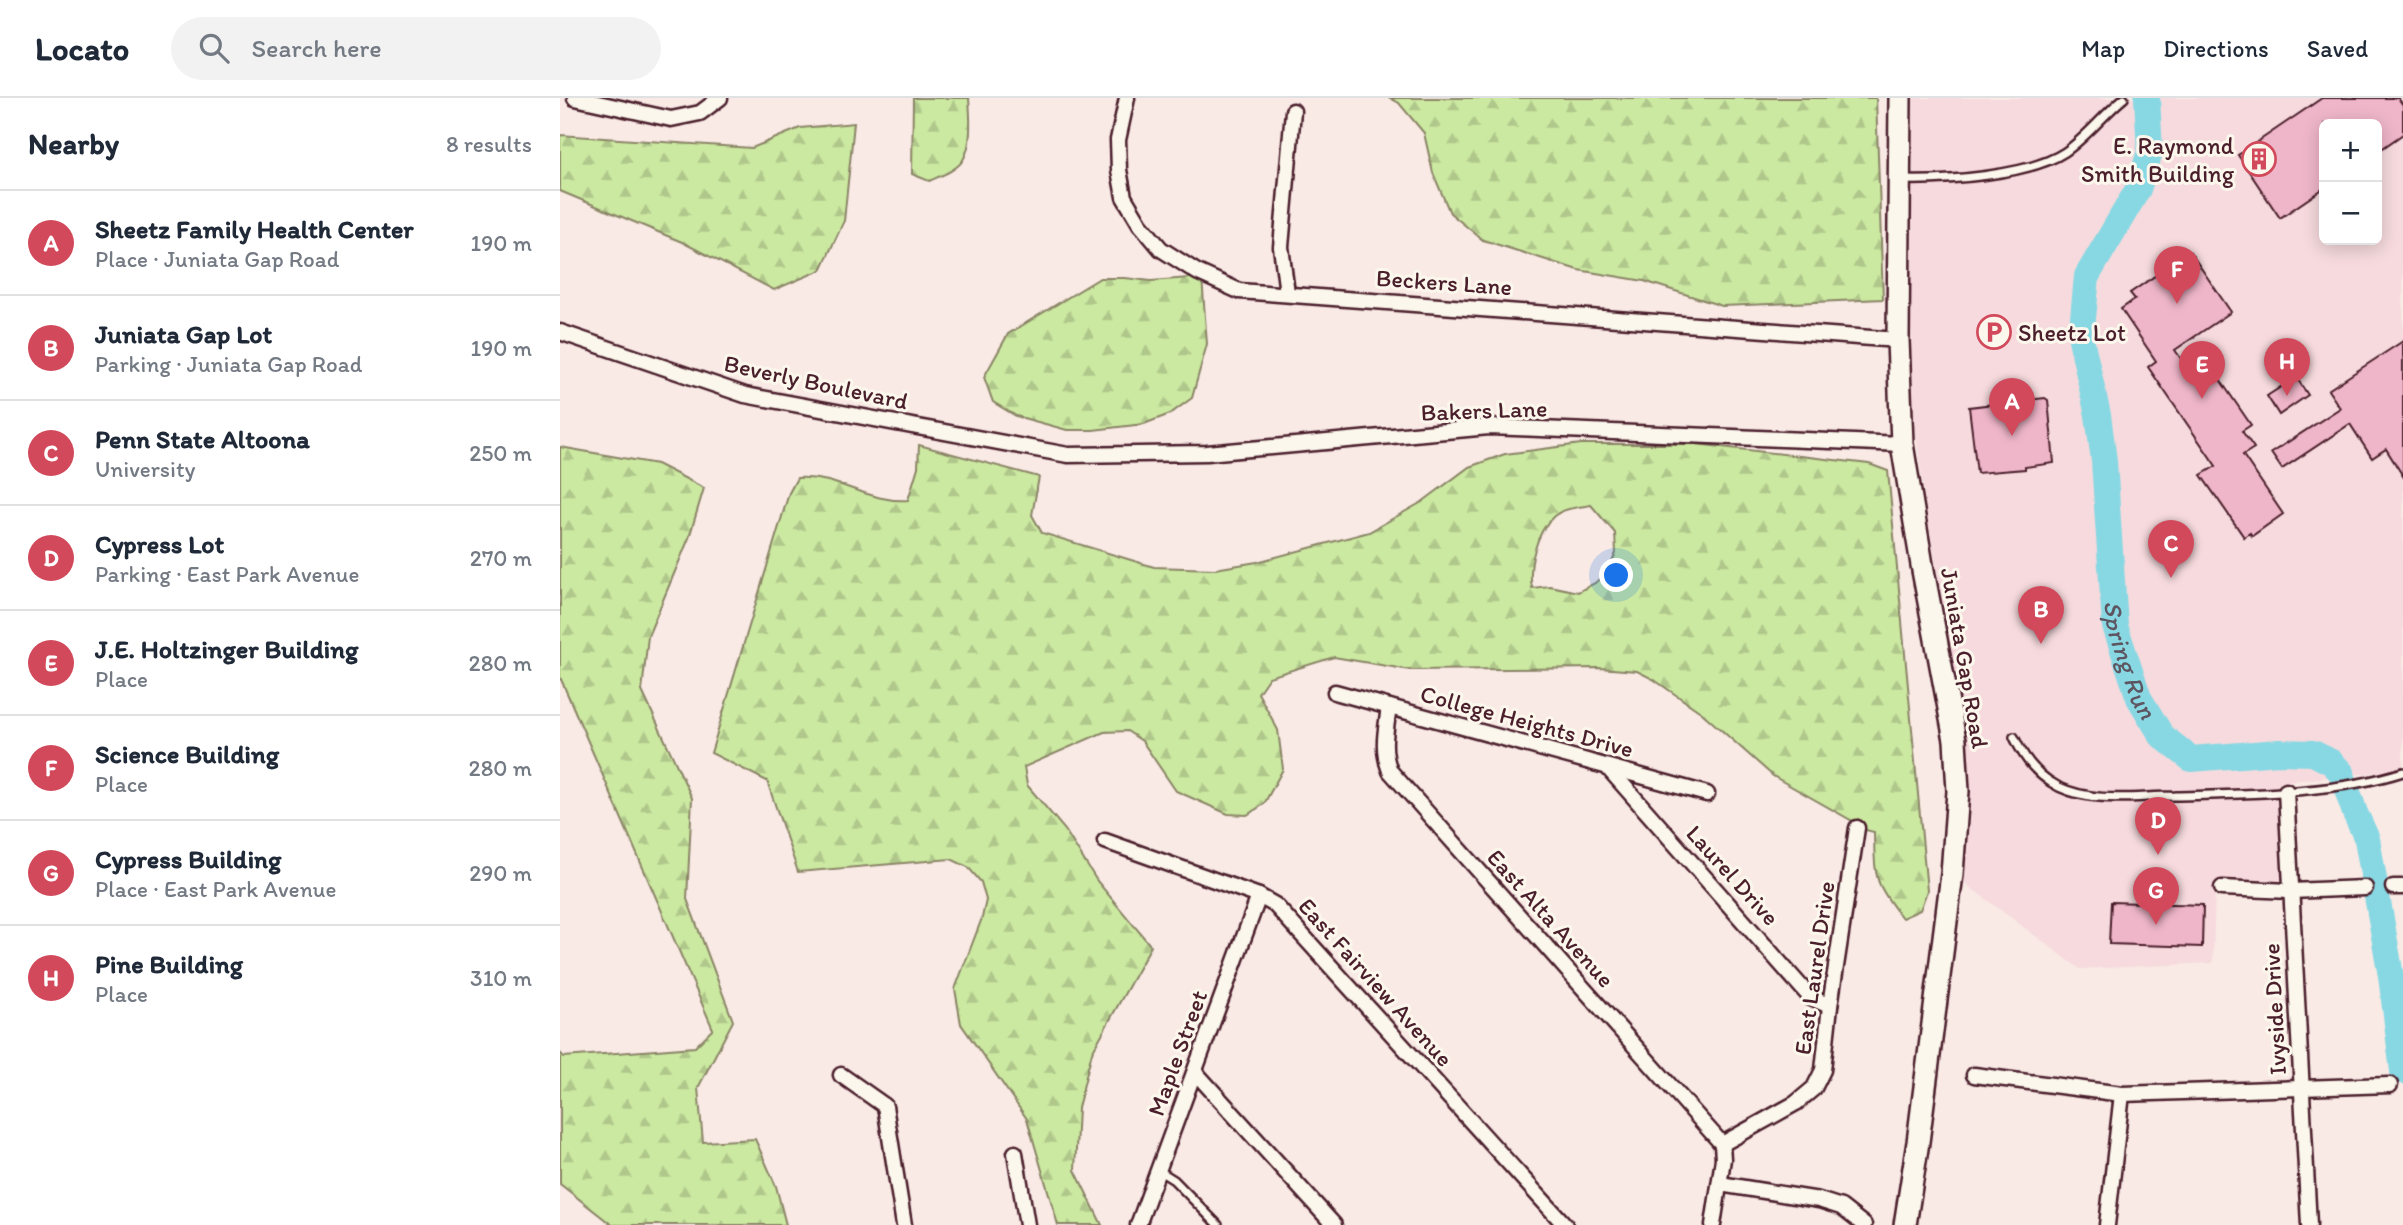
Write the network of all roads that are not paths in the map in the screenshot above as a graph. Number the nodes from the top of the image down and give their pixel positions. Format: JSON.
{"nodes":[{"id":1,"x":575,"y":98,"type":"edge"},
{"id":2,"x":720,"y":98,"type":"edge"},
{"id":3,"x":1127,"y":98,"type":"edge"},
{"id":4,"x":1900,"y":98,"type":"edge"},
{"id":5,"x":2124,"y":98,"type":"edge"},
{"id":6,"x":1293,"y":111,"type":"dead end"},
{"id":7,"x":1901,"y":180,"type":"junction"},
{"id":8,"x":1287,"y":293,"type":"junction"},
{"id":9,"x":560,"y":332,"type":"edge"},
{"id":10,"x":1898,"y":340,"type":"junction"},
{"id":11,"x":1902,"y":444,"type":"junction"},
{"id":12,"x":1068,"y":455,"type":"joint"},
{"id":13,"x":1335,"y":692,"type":"dead end"},
{"id":14,"x":1389,"y":707,"type":"junction"},
{"id":15,"x":2014,"y":737,"type":"dead end"},
{"id":16,"x":1608,"y":768,"type":"junction"},
{"id":17,"x":2403,"y":772,"type":"edge"},
{"id":18,"x":2286,"y":791,"type":"junction"},
{"id":19,"x":1707,"y":794,"type":"dead end"},
{"id":20,"x":1857,"y":828,"type":"dead end"},
{"id":21,"x":1105,"y":841,"type":"dead end"},
{"id":22,"x":2222,"y":887,"type":"dead end"},
{"id":23,"x":2365,"y":888,"type":"dead end"},
{"id":24,"x":2291,"y":891,"type":"junction"},
{"id":25,"x":1259,"y":896,"type":"junction"},
{"id":26,"x":1830,"y":1006,"type":"junction"},
{"id":27,"x":1195,"y":1072,"type":"junction"},
{"id":28,"x":841,"y":1075,"type":"dead end"},
{"id":29,"x":1974,"y":1076,"type":"dead end"},
{"id":30,"x":2390,"y":1085,"type":"dead end"},
{"id":31,"x":2301,"y":1087,"type":"junction"},
{"id":32,"x":2123,"y":1094,"type":"junction"},
{"id":33,"x":1722,"y":1144,"type":"junction"},
{"id":34,"x":1015,"y":1153,"type":"dead end"},
{"id":35,"x":1158,"y":1170,"type":"junction"},
{"id":36,"x":1720,"y":1184,"type":"junction"},
{"id":37,"x":904,"y":1225,"type":"edge"},
{"id":38,"x":1027,"y":1225,"type":"edge"},
{"id":39,"x":1138,"y":1225,"type":"edge"},
{"id":40,"x":1218,"y":1225,"type":"edge"},
{"id":41,"x":1334,"y":1225,"type":"edge"},
{"id":42,"x":1565,"y":1225,"type":"edge"},
{"id":43,"x":1713,"y":1225,"type":"edge"},
{"id":44,"x":1864,"y":1225,"type":"edge"},
{"id":45,"x":1905,"y":1225,"type":"edge"},
{"id":46,"x":2107,"y":1225,"type":"edge"},
{"id":47,"x":2309,"y":1225,"type":"edge"}],
"edges":[{"from":1,"to":2,"type":"street"},
{"from":3,"to":8,"type":"street","name":"Beckers Lane"},
{"from":4,"to":7,"type":"main road","name":"Juniata Gap Road"},
{"from":5,"to":7,"type":"lane"},
{"from":6,"to":8,"type":"street"},
{"from":7,"to":10,"type":"main road","name":"Juniata Gap Road"},
{"from":8,"to":10,"type":"street","name":"Beckers Lane"},
{"from":9,"to":12,"type":"street","name":"Beverly Boulevard"},
{"from":10,"to":11,"type":"main road","name":"Juniata Gap Road"},
{"from":11,"to":12,"type":"street","name":"Bakers Lane"},
{"from":11,"to":45,"type":"main road","name":"Juniata Gap Road"},
{"from":13,"to":14,"type":"street","name":"College Heights Drive"},
{"from":14,"to":16,"type":"street","name":"College Heights Drive"},
{"from":14,"to":33,"type":"street","name":"East Alta Avenue"},
{"from":15,"to":18,"type":"lane"},
{"from":16,"to":19,"type":"street","name":"College Heights Drive"},
{"from":16,"to":26,"type":"street","name":"Laurel Drive"},
{"from":17,"to":18,"type":"lane"},
{"from":18,"to":24,"type":"street","name":"Ivyside Drive"},
{"from":20,"to":26,"type":"street","name":"East Laurel Drive"},
{"from":21,"to":25,"type":"street","name":"East Fairview Avenue"},
{"from":22,"to":24,"type":"street"},
{"from":23,"to":24,"type":"street"},
{"from":24,"to":31,"type":"street","name":"Ivyside Drive"},
{"from":25,"to":27,"type":"street","name":"Maple Street"},
{"from":25,"to":42,"type":"street","name":"East Fairview Avenue"},
{"from":26,"to":33,"type":"street","name":"East Laurel Drive"},
{"from":27,"to":35,"type":"street","name":"Maple Street"},
{"from":27,"to":41,"type":"street"},
{"from":28,"to":37,"type":"street"},
{"from":29,"to":32,"type":"street"},
{"from":30,"to":31,"type":"street"},
{"from":31,"to":32,"type":"street"},
{"from":31,"to":47,"type":"street","name":"Ivyside Drive"},
{"from":32,"to":46,"type":"street"},
{"from":33,"to":36,"type":"street"},
{"from":34,"to":38,"type":"street"},
{"from":35,"to":39,"type":"street","name":"Maple Street"},
{"from":35,"to":40,"type":"lane"},
{"from":36,"to":43,"type":"street"},
{"from":36,"to":44,"type":"street"}]}
